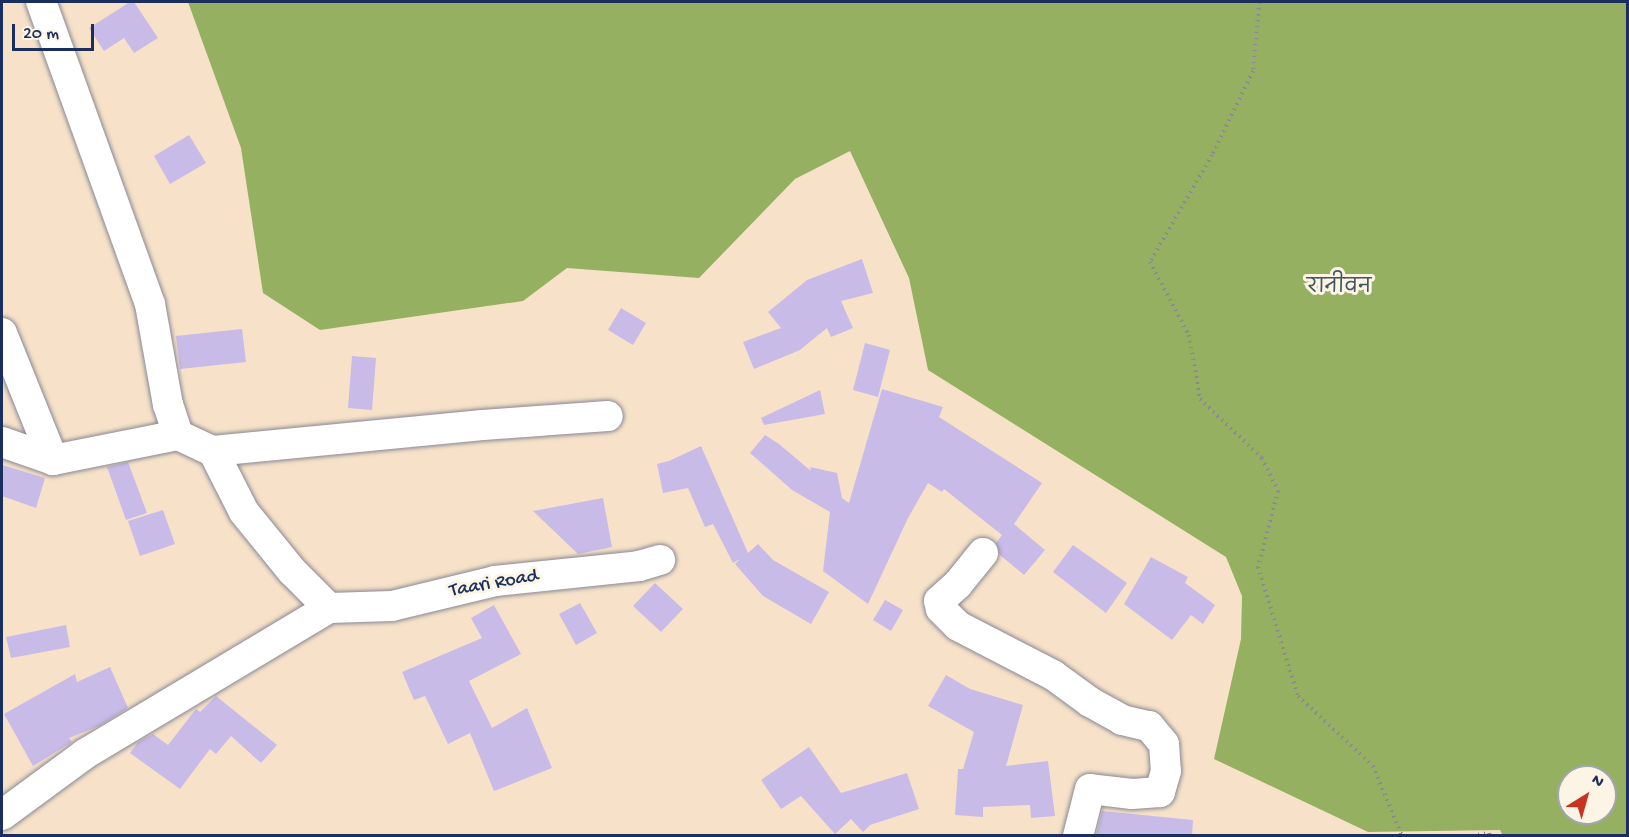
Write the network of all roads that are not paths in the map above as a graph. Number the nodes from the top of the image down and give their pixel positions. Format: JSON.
{"nodes":[{"id":1,"x":41,"y":2,"type":"edge"},
{"id":2,"x":2,"y":333,"type":"edge"},
{"id":3,"x":608,"y":416,"type":"dead end"},
{"id":4,"x":178,"y":435,"type":"junction"},
{"id":5,"x":2,"y":442,"type":"edge"},
{"id":6,"x":213,"y":452,"type":"junction"},
{"id":7,"x":53,"y":460,"type":"junction"},
{"id":8,"x":983,"y":554,"type":"dead end"},
{"id":9,"x":660,"y":560,"type":"dead end"},
{"id":10,"x":329,"y":608,"type":"junction"},
{"id":11,"x":2,"y":815,"type":"edge"},
{"id":12,"x":1078,"y":836,"type":"edge"}],
"edges":[{"from":1,"to":4,"type":"street"},
{"from":2,"to":7,"type":"street"},
{"from":3,"to":6,"type":"street"},
{"from":4,"to":6,"type":"street"},
{"from":4,"to":7,"type":"street"},
{"from":5,"to":7,"type":"street"},
{"from":6,"to":10,"type":"street"},
{"from":8,"to":12,"type":"street"},
{"from":9,"to":10,"type":"street","name":"Taari Road"},
{"from":10,"to":11,"type":"street"}]}
